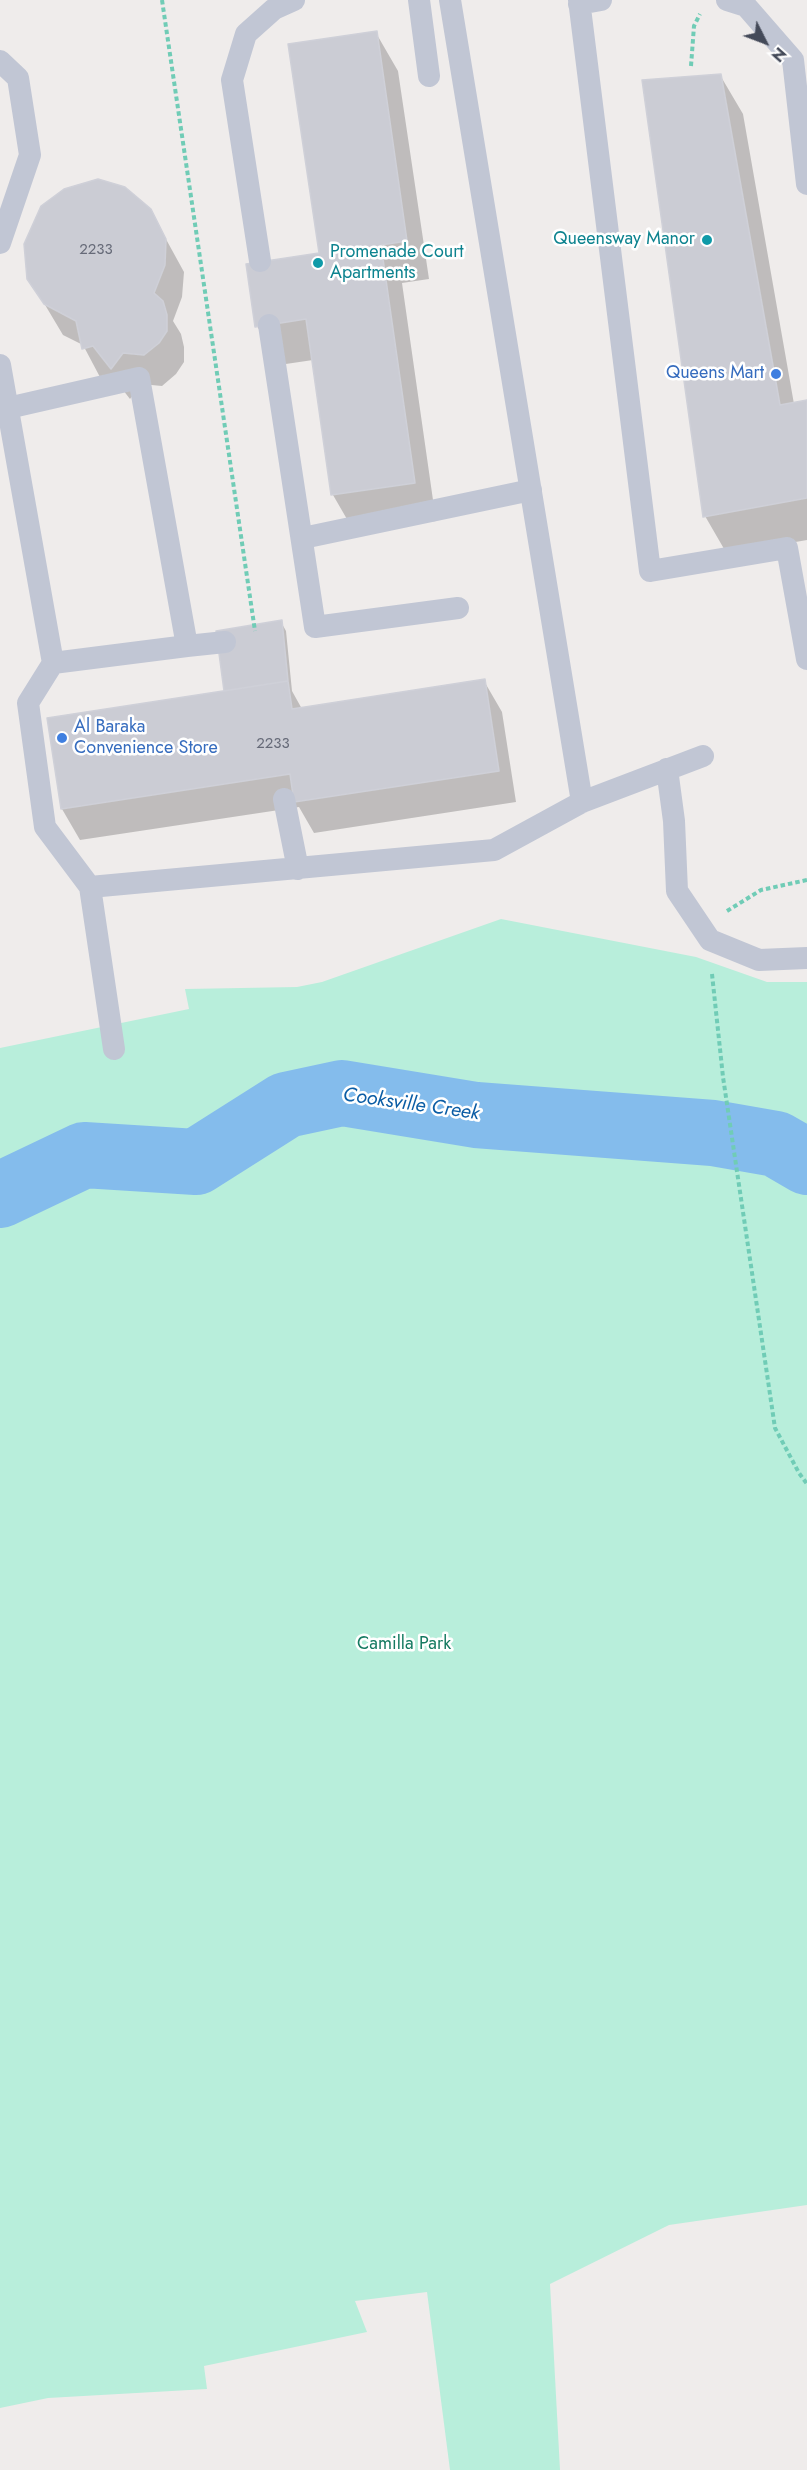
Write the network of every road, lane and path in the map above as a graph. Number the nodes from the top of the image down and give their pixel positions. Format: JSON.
{"nodes":[{"id":1,"x":162,"y":0,"type":"edge"},
{"id":2,"x":294,"y":0,"type":"edge"},
{"id":3,"x":419,"y":0,"type":"edge"},
{"id":4,"x":450,"y":0,"type":"edge"},
{"id":5,"x":727,"y":0,"type":"edge"},
{"id":6,"x":586,"y":1,"type":"edge"},
{"id":7,"x":703,"y":9,"type":"dead end"},
{"id":8,"x":0,"y":61,"type":"edge"},
{"id":9,"x":692,"y":66,"type":"dead end"},
{"id":10,"x":429,"y":76,"type":"dead end"},
{"id":11,"x":807,"y":184,"type":"edge"},
{"id":12,"x":0,"y":243,"type":"edge"},
{"id":13,"x":260,"y":261,"type":"dead end"},
{"id":14,"x":269,"y":325,"type":"dead end"},
{"id":15,"x":0,"y":365,"type":"edge"},
{"id":16,"x":8,"y":408,"type":"junction"},
{"id":17,"x":531,"y":490,"type":"junction"},
{"id":18,"x":303,"y":538,"type":"junction"},
{"id":19,"x":458,"y":608,"type":"dead end"},
{"id":20,"x":256,"y":637,"type":"dead end"},
{"id":21,"x":225,"y":642,"type":"dead end"},
{"id":22,"x":187,"y":646,"type":"junction"},
{"id":23,"x":807,"y":659,"type":"edge"},
{"id":24,"x":53,"y":663,"type":"junction"},
{"id":25,"x":703,"y":756,"type":"dead end"},
{"id":26,"x":668,"y":769,"type":"junction"},
{"id":27,"x":284,"y":799,"type":"dead end"},
{"id":28,"x":582,"y":802,"type":"junction"},
{"id":29,"x":298,"y":869,"type":"junction"},
{"id":30,"x":807,"y":880,"type":"edge"},
{"id":31,"x":90,"y":887,"type":"junction"},
{"id":32,"x":706,"y":934,"type":"junction"},
{"id":33,"x":807,"y":958,"type":"edge"},
{"id":34,"x":114,"y":1049,"type":"dead end"},
{"id":35,"x":807,"y":1484,"type":"edge"}],
"edges":[{"from":1,"to":20,"type":"path"},
{"from":2,"to":13,"type":"lane"},
{"from":3,"to":10,"type":"lane"},
{"from":4,"to":17,"type":"lane"},
{"from":5,"to":11,"type":"lane"},
{"from":6,"to":23,"type":"lane"},
{"from":7,"to":9,"type":"path"},
{"from":8,"to":12,"type":"lane"},
{"from":14,"to":18,"type":"lane"},
{"from":15,"to":16,"type":"lane"},
{"from":16,"to":22,"type":"lane"},
{"from":16,"to":24,"type":"lane"},
{"from":17,"to":18,"type":"lane"},
{"from":17,"to":28,"type":"lane"},
{"from":18,"to":19,"type":"lane"},
{"from":21,"to":22,"type":"lane"},
{"from":22,"to":24,"type":"lane"},
{"from":24,"to":31,"type":"lane"},
{"from":25,"to":26,"type":"lane"},
{"from":26,"to":28,"type":"lane"},
{"from":26,"to":32,"type":"lane"},
{"from":27,"to":29,"type":"lane"},
{"from":28,"to":29,"type":"lane"},
{"from":29,"to":31,"type":"lane"},
{"from":30,"to":32,"type":"path"},
{"from":31,"to":34,"type":"lane"},
{"from":32,"to":33,"type":"lane"},
{"from":32,"to":35,"type":"path"}]}
